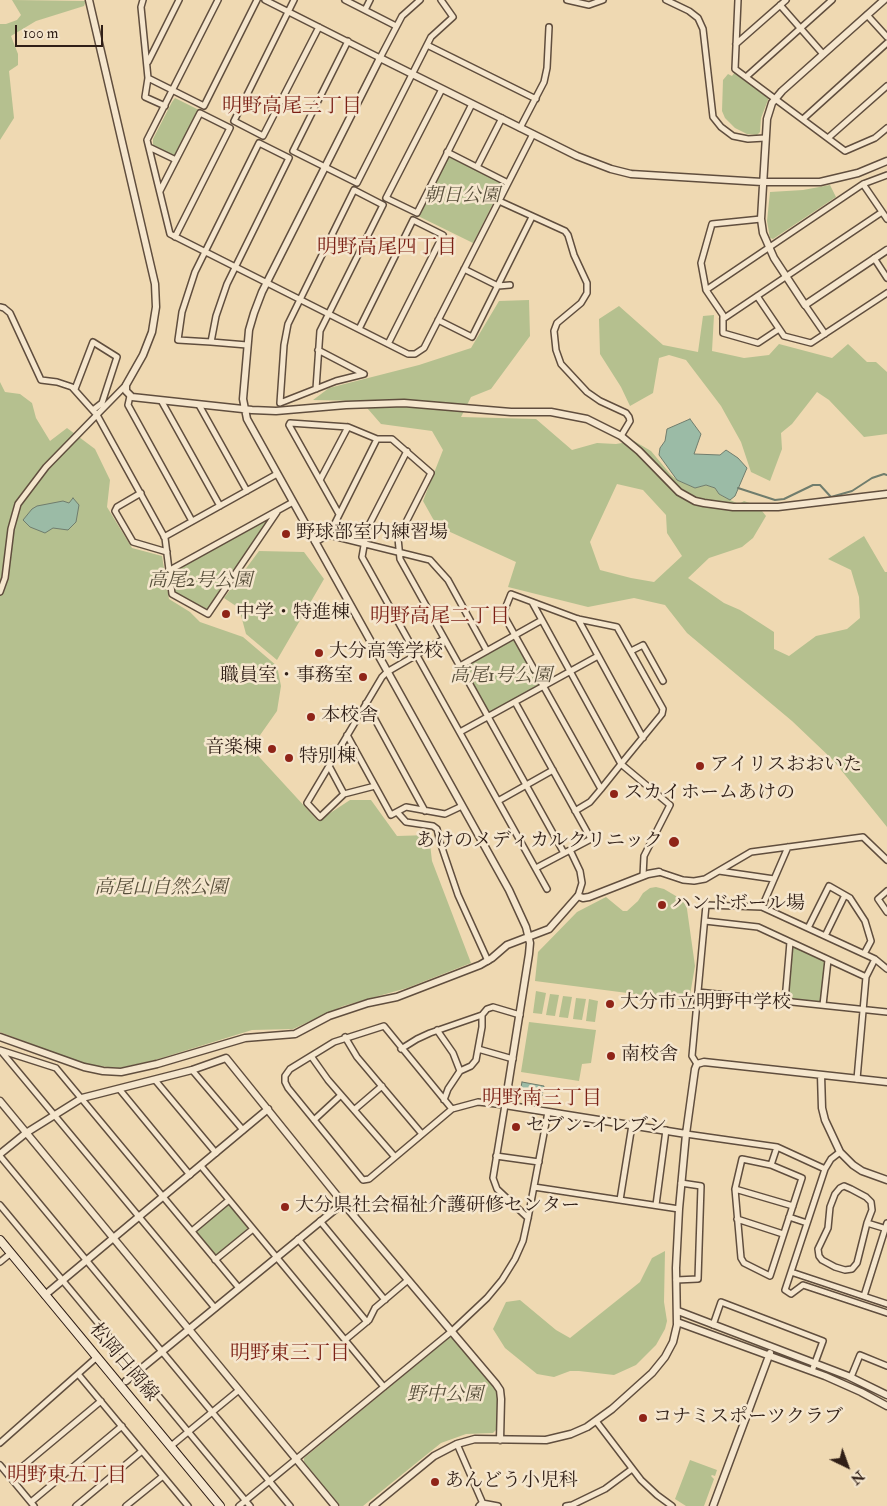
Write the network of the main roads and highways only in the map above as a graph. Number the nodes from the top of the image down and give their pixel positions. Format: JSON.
{"nodes":[{"id":1,"x":0,"y":1240,"type":"edge"},
{"id":2,"x":220,"y":1506,"type":"edge"}],
"edges":[{"from":1,"to":2,"type":"main road","name":"松岡日岡線"}]}
